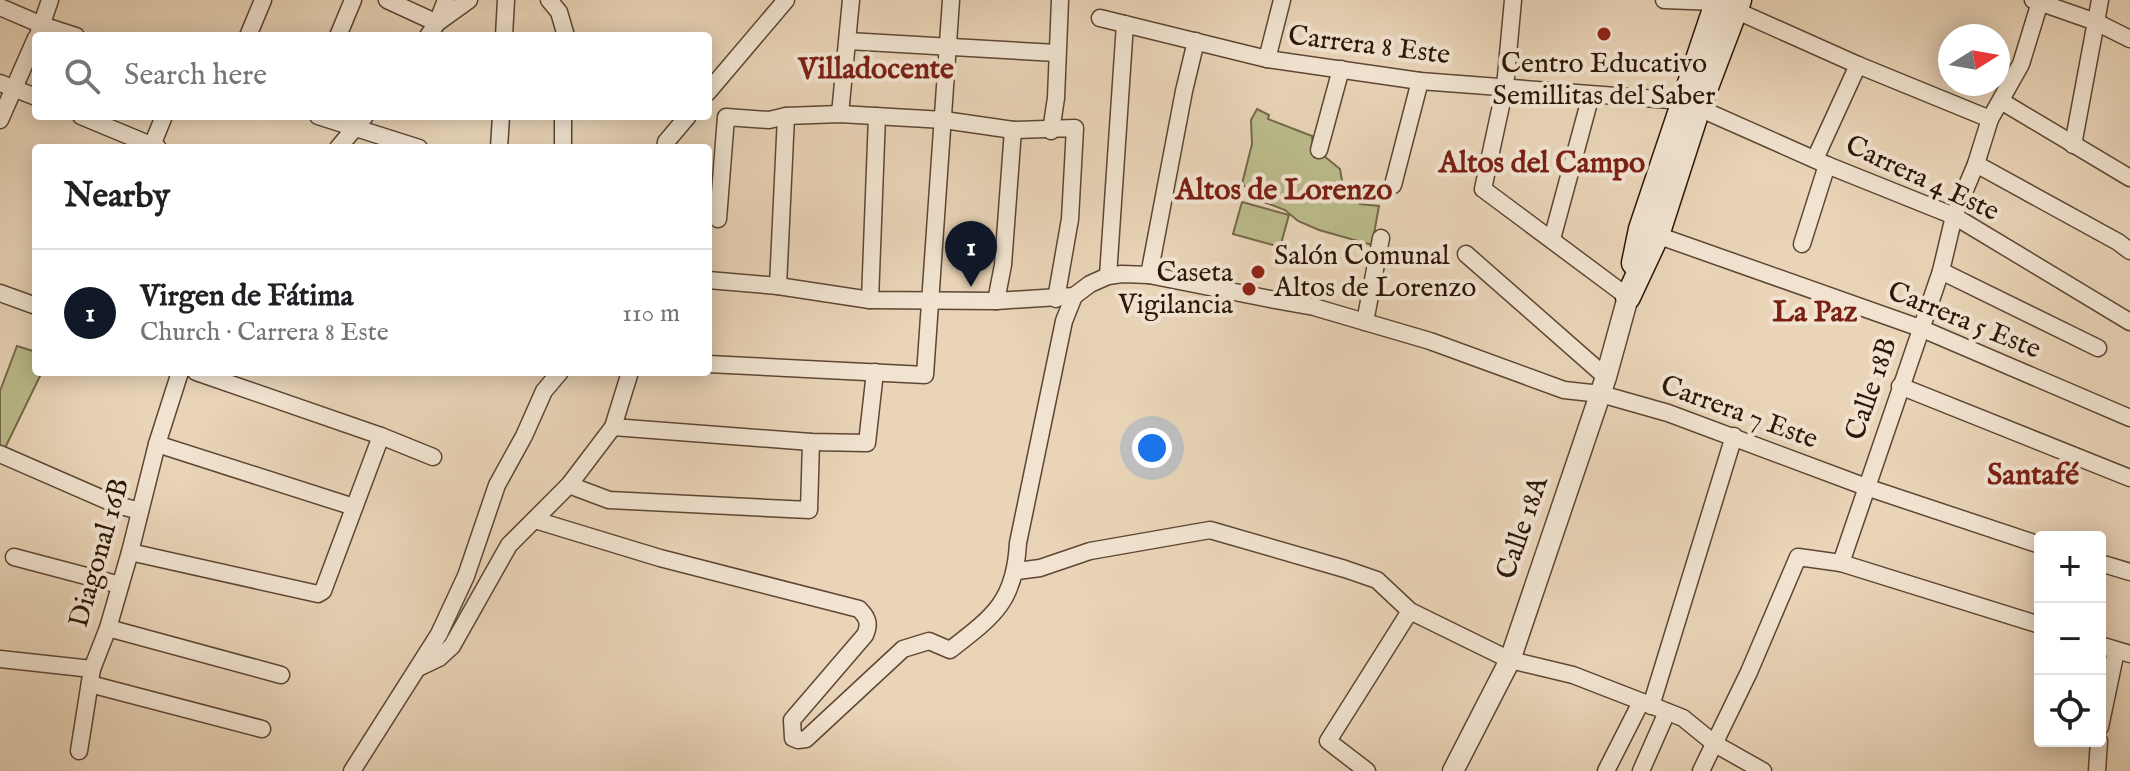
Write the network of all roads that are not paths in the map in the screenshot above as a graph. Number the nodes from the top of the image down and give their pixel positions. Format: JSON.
{"nodes":[{"id":1,"x":50,"y":0,"type":"edge"},
{"id":2,"x":263,"y":0,"type":"edge"},
{"id":3,"x":353,"y":0,"type":"edge"},
{"id":4,"x":387,"y":0,"type":"edge"},
{"id":5,"x":446,"y":0,"type":"edge"},
{"id":6,"x":469,"y":0,"type":"edge"},
{"id":7,"x":506,"y":0,"type":"edge"},
{"id":8,"x":549,"y":0,"type":"edge"},
{"id":9,"x":786,"y":0,"type":"edge"},
{"id":10,"x":851,"y":0,"type":"edge"},
{"id":11,"x":951,"y":0,"type":"edge"},
{"id":12,"x":1060,"y":0,"type":"edge"},
{"id":13,"x":1282,"y":0,"type":"edge"},
{"id":14,"x":1513,"y":0,"type":"edge"},
{"id":15,"x":1664,"y":0,"type":"edge"},
{"id":16,"x":2100,"y":0,"type":"edge"},
{"id":17,"x":2036,"y":1,"type":"edge"},
{"id":18,"x":1728,"y":3,"type":"edge"},
{"id":19,"x":0,"y":7,"type":"edge"},
{"id":20,"x":1100,"y":18,"type":"dead end"},
{"id":21,"x":2096,"y":22,"type":"junction"},
{"id":22,"x":1125,"y":24,"type":"junction"},
{"id":23,"x":433,"y":30,"type":"edge"},
{"id":24,"x":37,"y":32,"type":"edge"},
{"id":25,"x":38,"y":32,"type":"edge"},
{"id":26,"x":250,"y":32,"type":"edge"},
{"id":27,"x":340,"y":32,"type":"edge"},
{"id":28,"x":504,"y":32,"type":"edge"},
{"id":29,"x":565,"y":32,"type":"edge"},
{"id":30,"x":2130,"y":39,"type":"edge"},
{"id":31,"x":848,"y":41,"type":"junction"},
{"id":32,"x":1196,"y":41,"type":"junction"},
{"id":33,"x":32,"y":43,"type":"edge"},
{"id":34,"x":948,"y":48,"type":"junction"},
{"id":35,"x":1057,"y":53,"type":"junction"},
{"id":36,"x":1267,"y":59,"type":"junction"},
{"id":37,"x":1858,"y":65,"type":"junction"},
{"id":38,"x":1341,"y":69,"type":"junction"},
{"id":39,"x":1420,"y":81,"type":"junction"},
{"id":40,"x":7,"y":86,"type":"edge"},
{"id":41,"x":712,"y":87,"type":"edge"},
{"id":42,"x":1505,"y":87,"type":"junction"},
{"id":43,"x":32,"y":95,"type":"edge"},
{"id":44,"x":1591,"y":95,"type":"junction"},
{"id":45,"x":2001,"y":101,"type":"junction"},
{"id":46,"x":1691,"y":104,"type":"junction"},
{"id":47,"x":840,"y":114,"type":"junction"},
{"id":48,"x":786,"y":116,"type":"junction"},
{"id":49,"x":877,"y":116,"type":"junction"},
{"id":50,"x":1990,"y":119,"type":"junction"},
{"id":51,"x":0,"y":120,"type":"edge"},
{"id":52,"x":90,"y":120,"type":"edge"},
{"id":53,"x":163,"y":120,"type":"edge"},
{"id":54,"x":501,"y":120,"type":"edge"},
{"id":55,"x":563,"y":120,"type":"edge"},
{"id":56,"x":685,"y":120,"type":"edge"},
{"id":57,"x":944,"y":120,"type":"junction"},
{"id":58,"x":360,"y":122,"type":"edge"},
{"id":59,"x":1013,"y":130,"type":"junction"},
{"id":60,"x":1051,"y":131,"type":"junction"},
{"id":61,"x":147,"y":144,"type":"edge"},
{"id":62,"x":155,"y":144,"type":"edge"},
{"id":63,"x":341,"y":144,"type":"edge"},
{"id":64,"x":410,"y":144,"type":"edge"},
{"id":65,"x":499,"y":144,"type":"edge"},
{"id":66,"x":563,"y":144,"type":"edge"},
{"id":67,"x":666,"y":144,"type":"edge"},
{"id":68,"x":2073,"y":145,"type":"junction"},
{"id":69,"x":1319,"y":150,"type":"dead end"},
{"id":70,"x":1821,"y":162,"type":"junction"},
{"id":71,"x":1976,"y":164,"type":"junction"},
{"id":72,"x":2130,"y":178,"type":"edge"},
{"id":73,"x":1393,"y":185,"type":"dead end"},
{"id":74,"x":1954,"y":216,"type":"junction"},
{"id":75,"x":718,"y":219,"type":"dead end"},
{"id":76,"x":1649,"y":232,"type":"junction"},
{"id":77,"x":1381,"y":238,"type":"dead end"},
{"id":78,"x":1552,"y":239,"type":"junction"},
{"id":79,"x":1802,"y":244,"type":"dead end"},
{"id":80,"x":2130,"y":251,"type":"edge"},
{"id":81,"x":1466,"y":254,"type":"dead end"},
{"id":82,"x":1941,"y":271,"type":"junction"},
{"id":83,"x":1149,"y":275,"type":"junction"},
{"id":84,"x":1108,"y":276,"type":"junction"},
{"id":85,"x":712,"y":280,"type":"edge"},
{"id":86,"x":778,"y":286,"type":"junction"},
{"id":87,"x":0,"y":293,"type":"edge"},
{"id":88,"x":1065,"y":297,"type":"junction"},
{"id":89,"x":1628,"y":297,"type":"junction"},
{"id":90,"x":870,"y":300,"type":"junction"},
{"id":91,"x":930,"y":301,"type":"junction"},
{"id":92,"x":996,"y":301,"type":"junction"},
{"id":93,"x":32,"y":305,"type":"edge"},
{"id":94,"x":1365,"y":322,"type":"junction"},
{"id":95,"x":2130,"y":322,"type":"edge"},
{"id":96,"x":1920,"y":328,"type":"junction"},
{"id":97,"x":2098,"y":348,"type":"dead end"},
{"id":98,"x":712,"y":364,"type":"edge"},
{"id":99,"x":875,"y":372,"type":"junction"},
{"id":100,"x":179,"y":376,"type":"edge"},
{"id":101,"x":208,"y":376,"type":"edge"},
{"id":102,"x":557,"y":376,"type":"edge"},
{"id":103,"x":629,"y":376,"type":"edge"},
{"id":104,"x":1603,"y":385,"type":"junction"},
{"id":105,"x":1900,"y":386,"type":"junction"},
{"id":106,"x":2130,"y":418,"type":"edge"},
{"id":107,"x":613,"y":427,"type":"junction"},
{"id":108,"x":381,"y":436,"type":"junction"},
{"id":109,"x":1734,"y":436,"type":"junction"},
{"id":110,"x":811,"y":442,"type":"junction"},
{"id":111,"x":157,"y":444,"type":"junction"},
{"id":112,"x":0,"y":454,"type":"edge"},
{"id":113,"x":433,"y":457,"type":"dead end"},
{"id":114,"x":2130,"y":478,"type":"edge"},
{"id":115,"x":569,"y":485,"type":"junction"},
{"id":116,"x":1866,"y":487,"type":"junction"},
{"id":117,"x":354,"y":507,"type":"junction"},
{"id":118,"x":140,"y":511,"type":"junction"},
{"id":119,"x":535,"y":520,"type":"junction"},
{"id":120,"x":2034,"y":543,"type":"edge"},
{"id":121,"x":130,"y":552,"type":"junction"},
{"id":122,"x":14,"y":557,"type":"dead end"},
{"id":123,"x":1841,"y":563,"type":"junction"},
{"id":124,"x":2106,"y":565,"type":"edge"},
{"id":125,"x":1017,"y":571,"type":"junction"},
{"id":126,"x":2130,"y":572,"type":"edge"},
{"id":127,"x":120,"y":585,"type":"junction"},
{"id":128,"x":1410,"y":611,"type":"junction"},
{"id":129,"x":2034,"y":623,"type":"edge"},
{"id":130,"x":108,"y":628,"type":"junction"},
{"id":131,"x":2115,"y":650,"type":"edge"},
{"id":132,"x":0,"y":659,"type":"edge"},
{"id":133,"x":1510,"y":660,"type":"junction"},
{"id":134,"x":418,"y":668,"type":"junction"},
{"id":135,"x":281,"y":675,"type":"dead end"},
{"id":136,"x":91,"y":677,"type":"junction"},
{"id":137,"x":2106,"y":696,"type":"edge"},
{"id":138,"x":1653,"y":707,"type":"junction"},
{"id":139,"x":262,"y":729,"type":"dead end"},
{"id":140,"x":1715,"y":744,"type":"junction"},
{"id":141,"x":2099,"y":747,"type":"edge"},
{"id":142,"x":79,"y":751,"type":"dead end"},
{"id":143,"x":352,"y":771,"type":"edge"},
{"id":144,"x":1367,"y":771,"type":"edge"},
{"id":145,"x":1453,"y":771,"type":"edge"},
{"id":146,"x":1606,"y":771,"type":"edge"},
{"id":147,"x":1641,"y":771,"type":"edge"},
{"id":148,"x":1701,"y":771,"type":"edge"},
{"id":149,"x":1763,"y":771,"type":"edge"},
{"id":150,"x":2097,"y":771,"type":"edge"}],
"edges":[{"from":1,"to":25,"type":"street"},
{"from":2,"to":26,"type":"street"},
{"from":3,"to":27,"type":"street"},
{"from":4,"to":23,"type":"street"},
{"from":5,"to":23,"type":"street"},
{"from":6,"to":23,"type":"street"},
{"from":7,"to":28,"type":"street"},
{"from":8,"to":29,"type":"street"},
{"from":9,"to":41,"type":"street"},
{"from":10,"to":31,"type":"street"},
{"from":11,"to":34,"type":"street"},
{"from":12,"to":35,"type":"street"},
{"from":13,"to":36,"type":"street"},
{"from":14,"to":42,"type":"street"},
{"from":15,"to":18,"type":"street"},
{"from":16,"to":21,"type":"street"},
{"from":17,"to":21,"type":"street"},
{"from":17,"to":45,"type":"street","name":"Calle 18B"},
{"from":18,"to":37,"type":"street"},
{"from":18,"to":46,"type":"main road","name":"Calle 18A"},
{"from":19,"to":24,"type":"street"},
{"from":20,"to":22,"type":"street","name":"Carrera 8 Este"},
{"from":21,"to":30,"type":"street"},
{"from":21,"to":68,"type":"street"},
{"from":22,"to":32,"type":"street","name":"Carrera 8 Este"},
{"from":22,"to":84,"type":"street"},
{"from":31,"to":34,"type":"street"},
{"from":31,"to":47,"type":"street"},
{"from":32,"to":36,"type":"street","name":"Carrera 8 Este"},
{"from":32,"to":83,"type":"street"},
{"from":33,"to":40,"type":"street"},
{"from":34,"to":35,"type":"street"},
{"from":34,"to":57,"type":"street"},
{"from":35,"to":60,"type":"street"},
{"from":36,"to":38,"type":"street","name":"Carrera 8 Este"},
{"from":37,"to":50,"type":"street"},
{"from":37,"to":70,"type":"street"},
{"from":38,"to":39,"type":"street","name":"Carrera 8 Este"},
{"from":38,"to":69,"type":"street"},
{"from":39,"to":42,"type":"street","name":"Carrera 8 Este"},
{"from":39,"to":73,"type":"street"},
{"from":40,"to":43,"type":"street"},
{"from":40,"to":51,"type":"street"},
{"from":42,"to":44,"type":"street","name":"Carrera 8 Este"},
{"from":42,"to":78,"type":"street"},
{"from":44,"to":46,"type":"street","name":"Carrera 8 Este"},
{"from":44,"to":78,"type":"street"},
{"from":45,"to":50,"type":"street","name":"Calle 18B"},
{"from":45,"to":68,"type":"street"},
{"from":46,"to":70,"type":"street","name":"Carrera 4 Este"},
{"from":46,"to":76,"type":"main road","name":"Calle 18A"},
{"from":47,"to":48,"type":"street"},
{"from":47,"to":49,"type":"street"},
{"from":48,"to":75,"type":"street"},
{"from":48,"to":86,"type":"street"},
{"from":49,"to":57,"type":"street"},
{"from":49,"to":90,"type":"street"},
{"from":50,"to":71,"type":"street","name":"Calle 18B"},
{"from":52,"to":61,"type":"street"},
{"from":53,"to":62,"type":"street"},
{"from":54,"to":65,"type":"street"},
{"from":55,"to":66,"type":"street"},
{"from":56,"to":67,"type":"street"},
{"from":57,"to":59,"type":"street"},
{"from":57,"to":91,"type":"street"},
{"from":58,"to":63,"type":"street"},
{"from":58,"to":64,"type":"street"},
{"from":59,"to":60,"type":"street"},
{"from":59,"to":92,"type":"street"},
{"from":60,"to":88,"type":"street"},
{"from":68,"to":72,"type":"street"},
{"from":70,"to":74,"type":"street","name":"Carrera 4 Este"},
{"from":70,"to":79,"type":"street"},
{"from":71,"to":74,"type":"street","name":"Calle 18B"},
{"from":71,"to":80,"type":"street"},
{"from":74,"to":82,"type":"street","name":"Calle 18B"},
{"from":74,"to":95,"type":"street","name":"Carrera 4 Este"},
{"from":76,"to":89,"type":"main road","name":"Calle 18A"},
{"from":76,"to":96,"type":"street","name":"Carrera 5 Este"},
{"from":77,"to":94,"type":"street"},
{"from":78,"to":89,"type":"street"},
{"from":81,"to":104,"type":"street"},
{"from":82,"to":96,"type":"street","name":"Calle 18B"},
{"from":82,"to":97,"type":"street"},
{"from":83,"to":84,"type":"street","name":"Carrera 7 Este"},
{"from":83,"to":94,"type":"street","name":"Carrera 7 Este"},
{"from":84,"to":88,"type":"street"},
{"from":85,"to":86,"type":"street"},
{"from":86,"to":90,"type":"street"},
{"from":87,"to":93,"type":"street"},
{"from":88,"to":92,"type":"street"},
{"from":88,"to":125,"type":"street"},
{"from":89,"to":104,"type":"street","name":"Calle 18A"},
{"from":90,"to":91,"type":"street"},
{"from":91,"to":92,"type":"street"},
{"from":91,"to":99,"type":"street"},
{"from":94,"to":104,"type":"street","name":"Carrera 7 Este"},
{"from":96,"to":105,"type":"street","name":"Calle 18B"},
{"from":96,"to":106,"type":"street","name":"Carrera 5 Este"},
{"from":98,"to":99,"type":"street"},
{"from":99,"to":110,"type":"street"},
{"from":100,"to":111,"type":"street","name":"Diagonal 16B"},
{"from":101,"to":108,"type":"street"},
{"from":102,"to":134,"type":"street"},
{"from":103,"to":107,"type":"street"},
{"from":104,"to":109,"type":"street","name":"Carrera 7 Este"},
{"from":104,"to":133,"type":"street","name":"Calle 18A"},
{"from":105,"to":114,"type":"street"},
{"from":105,"to":116,"type":"street","name":"Calle 18B"},
{"from":107,"to":110,"type":"street"},
{"from":107,"to":115,"type":"street"},
{"from":108,"to":113,"type":"street"},
{"from":108,"to":117,"type":"street"},
{"from":109,"to":116,"type":"street","name":"Carrera 7 Este"},
{"from":109,"to":138,"type":"street"},
{"from":110,"to":115,"type":"street"},
{"from":111,"to":117,"type":"street"},
{"from":111,"to":118,"type":"street","name":"Diagonal 16B"},
{"from":112,"to":118,"type":"street"},
{"from":115,"to":119,"type":"street"},
{"from":116,"to":120,"type":"street","name":"Carrera 7 Este"},
{"from":116,"to":123,"type":"street","name":"Calle 18B"},
{"from":117,"to":121,"type":"street"},
{"from":118,"to":121,"type":"street","name":"Diagonal 16B"},
{"from":119,"to":125,"type":"street"},
{"from":119,"to":134,"type":"street"},
{"from":121,"to":127,"type":"street","name":"Diagonal 16B"},
{"from":122,"to":127,"type":"street"},
{"from":123,"to":129,"type":"street"},
{"from":123,"to":140,"type":"street"},
{"from":124,"to":126,"type":"street"},
{"from":125,"to":128,"type":"street"},
{"from":127,"to":130,"type":"street","name":"Diagonal 16B"},
{"from":128,"to":133,"type":"street"},
{"from":128,"to":144,"type":"street"},
{"from":130,"to":135,"type":"street"},
{"from":130,"to":136,"type":"street","name":"Diagonal 16B"},
{"from":131,"to":137,"type":"street"},
{"from":132,"to":136,"type":"street"},
{"from":133,"to":138,"type":"street"},
{"from":133,"to":145,"type":"street","name":"Calle 18A"},
{"from":134,"to":143,"type":"street"},
{"from":136,"to":139,"type":"street"},
{"from":136,"to":142,"type":"street","name":"Diagonal 16B"},
{"from":138,"to":140,"type":"street"},
{"from":138,"to":146,"type":"street"},
{"from":138,"to":147,"type":"street"},
{"from":140,"to":148,"type":"street"},
{"from":140,"to":149,"type":"street"},
{"from":141,"to":150,"type":"street"}]}
